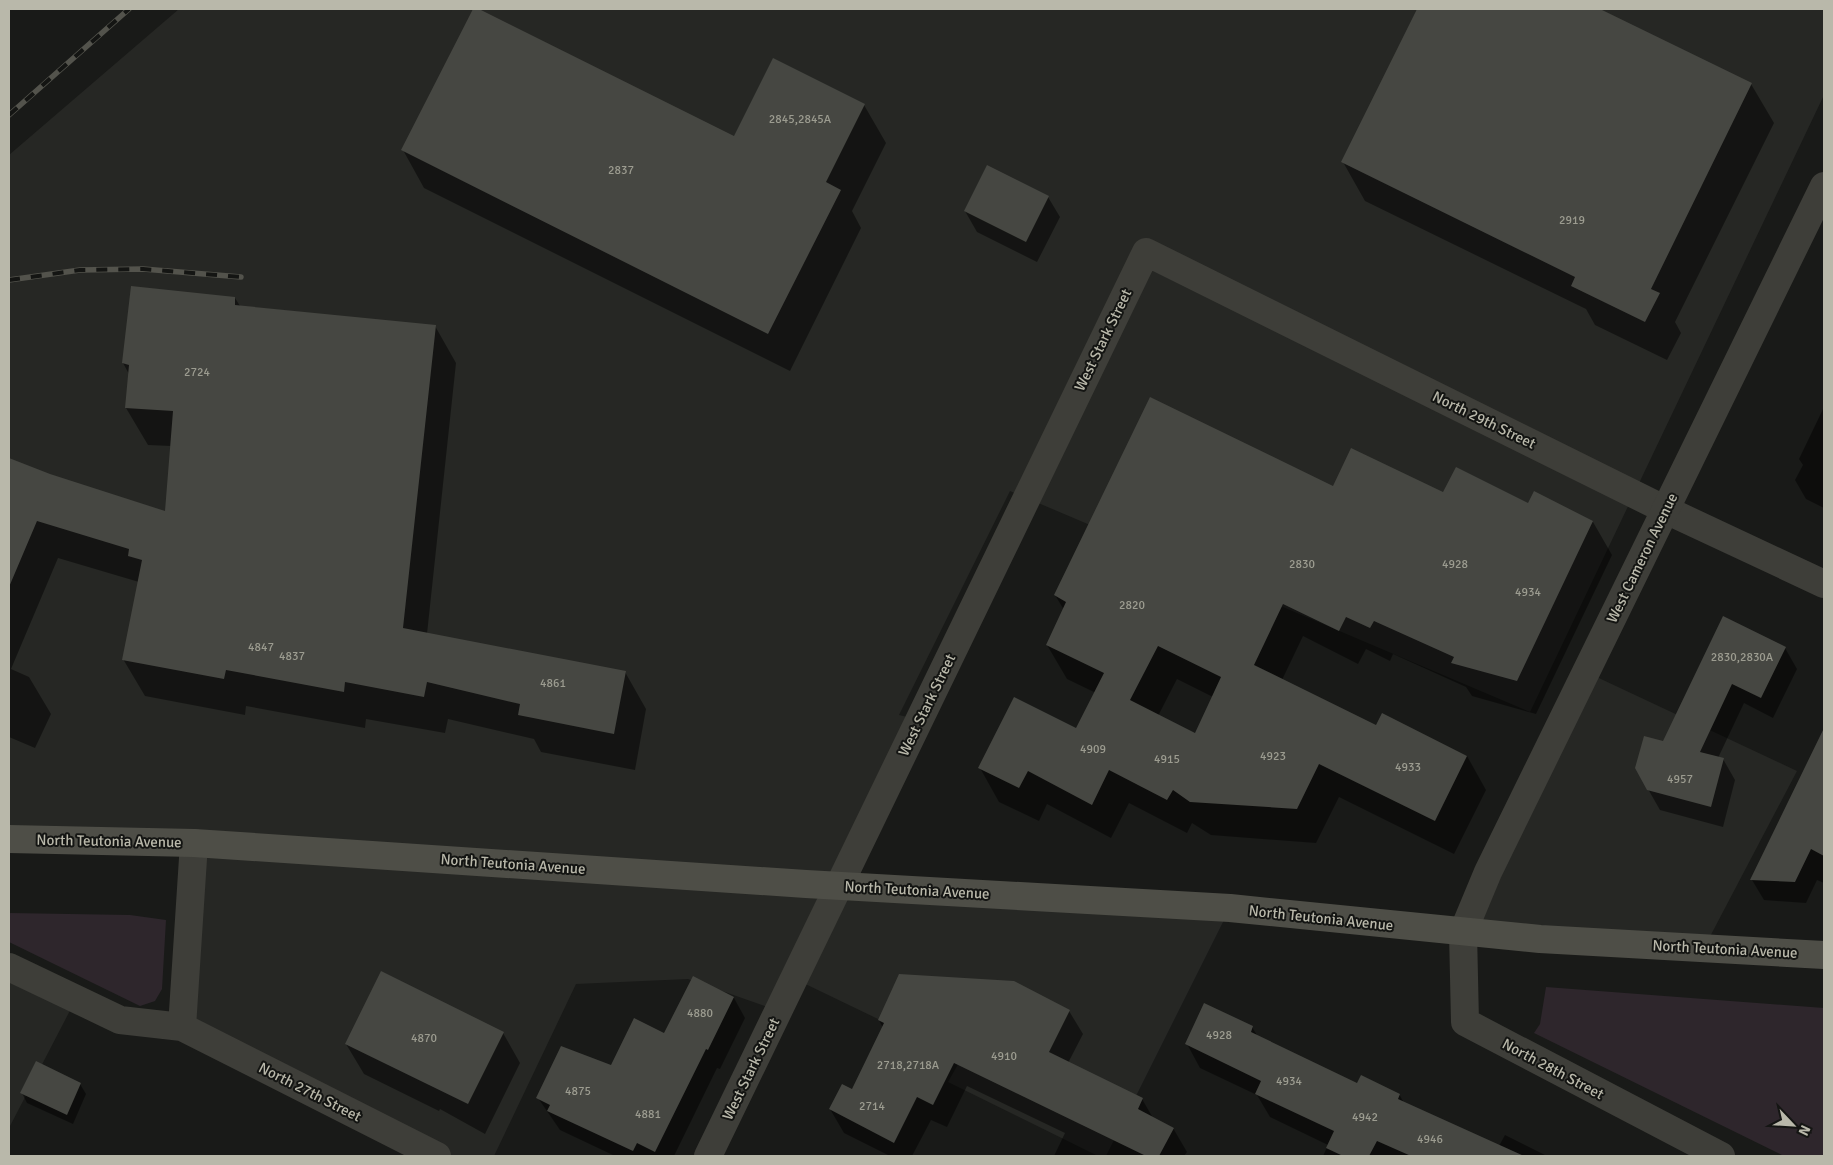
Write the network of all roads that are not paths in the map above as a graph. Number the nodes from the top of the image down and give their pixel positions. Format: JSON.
{"nodes":[{"id":1,"x":1824,"y":186,"type":"edge"},
{"id":2,"x":1146,"y":252,"type":"joint"},
{"id":3,"x":1666,"y":510,"type":"junction"},
{"id":4,"x":1824,"y":584,"type":"edge"},
{"id":5,"x":9,"y":839,"type":"edge"},
{"id":6,"x":194,"y":843,"type":"junction"},
{"id":7,"x":839,"y":886,"type":"junction"},
{"id":8,"x":1463,"y":932,"type":"junction"},
{"id":9,"x":1824,"y":955,"type":"edge"},
{"id":10,"x":9,"y":967,"type":"edge"},
{"id":11,"x":182,"y":1027,"type":"junction"},
{"id":12,"x":437,"y":1156,"type":"edge"},
{"id":13,"x":708,"y":1156,"type":"edge"},
{"id":14,"x":1721,"y":1156,"type":"edge"}],
"edges":[{"from":1,"to":3,"type":"street","name":"West Cameron Avenue"},
{"from":2,"to":3,"type":"street","name":"North 29th Street"},
{"from":2,"to":7,"type":"street","name":"West Stark Street"},
{"from":3,"to":4,"type":"street","name":"North 29th Street"},
{"from":3,"to":8,"type":"street","name":"West Cameron Avenue"},
{"from":5,"to":6,"type":"main road","name":"North Teutonia Avenue"},
{"from":6,"to":7,"type":"main road","name":"North Teutonia Avenue"},
{"from":6,"to":11,"type":"street"},
{"from":7,"to":8,"type":"main road","name":"North Teutonia Avenue"},
{"from":7,"to":13,"type":"street","name":"West Stark Street"},
{"from":8,"to":9,"type":"main road","name":"North Teutonia Avenue"},
{"from":8,"to":14,"type":"street","name":"North 28th Street"},
{"from":10,"to":11,"type":"street","name":"North 27th Street"},
{"from":11,"to":12,"type":"street","name":"North 27th Street"}]}
